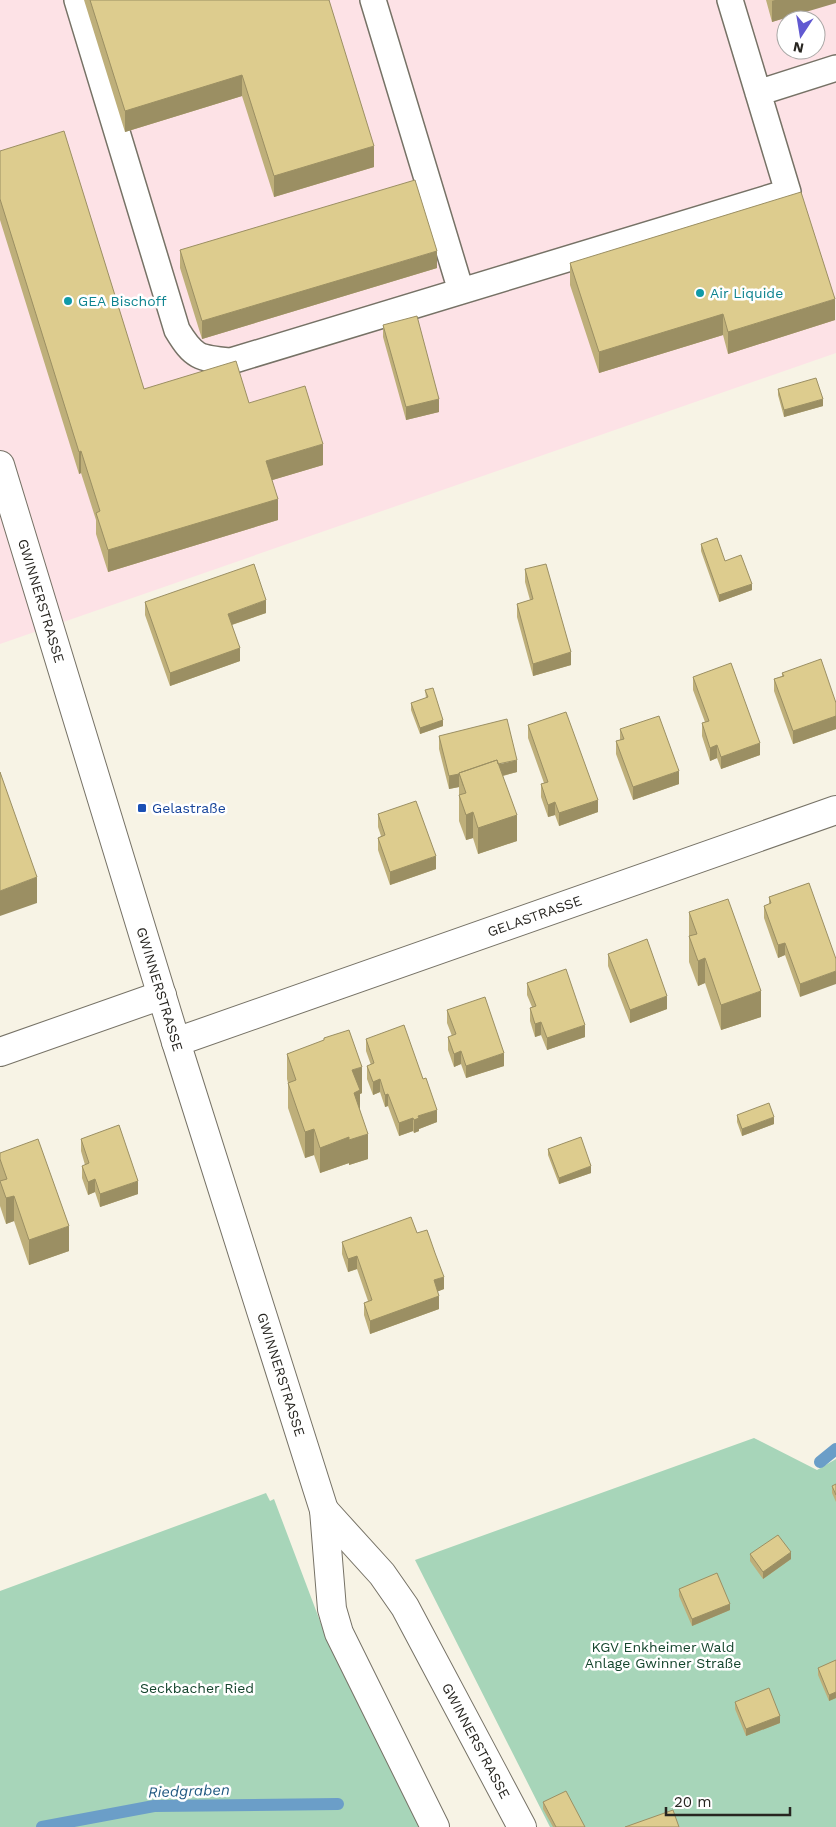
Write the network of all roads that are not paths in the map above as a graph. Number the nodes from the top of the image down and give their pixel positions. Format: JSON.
{"nodes":[{"id":1,"x":77,"y":0,"type":"edge"},
{"id":2,"x":372,"y":0,"type":"edge"},
{"id":3,"x":730,"y":0,"type":"edge"},
{"id":4,"x":836,"y":68,"type":"edge"},
{"id":5,"x":758,"y":93,"type":"junction"},
{"id":6,"x":461,"y":291,"type":"junction"},
{"id":7,"x":0,"y":465,"type":"edge"},
{"id":8,"x":836,"y":810,"type":"edge"},
{"id":9,"x":162,"y":995,"type":"junction"},
{"id":10,"x":176,"y":1042,"type":"junction"},
{"id":11,"x":0,"y":1052,"type":"edge"},
{"id":12,"x":324,"y":1510,"type":"junction"},
{"id":13,"x":435,"y":1827,"type":"edge"},
{"id":14,"x":522,"y":1827,"type":"edge"}],
"edges":[{"from":1,"to":6,"type":"lane"},
{"from":2,"to":6,"type":"lane"},
{"from":3,"to":5,"type":"lane"},
{"from":4,"to":5,"type":"lane"},
{"from":5,"to":6,"type":"lane"},
{"from":7,"to":9,"type":"street","name":"GWINNERSTRASSE"},
{"from":8,"to":10,"type":"street","name":"GELASTRASSE"},
{"from":9,"to":10,"type":"street","name":"GWINNERSTRASSE"},
{"from":9,"to":11,"type":"street"},
{"from":10,"to":12,"type":"street","name":"GWINNERSTRASSE"},
{"from":12,"to":13,"type":"street","name":"GWINNERSTRASSE"},
{"from":12,"to":14,"type":"street","name":"GWINNERSTRASSE"}]}
